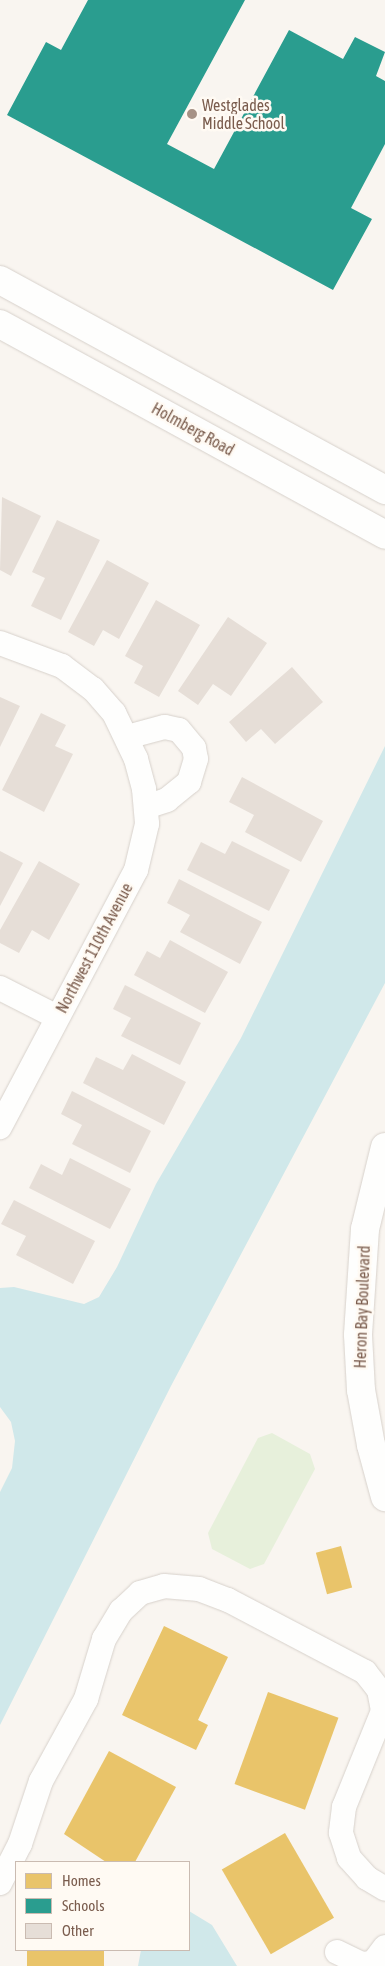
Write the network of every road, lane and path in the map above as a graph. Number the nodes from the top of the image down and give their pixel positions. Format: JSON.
{"nodes":[{"id":1,"x":0,"y":280,"type":"edge"},
{"id":2,"x":0,"y":324,"type":"edge"},
{"id":3,"x":385,"y":490,"type":"edge"},
{"id":4,"x":385,"y":535,"type":"edge"},
{"id":5,"x":0,"y":643,"type":"edge"},
{"id":6,"x":127,"y":737,"type":"junction"},
{"id":7,"x":146,"y":807,"type":"junction"},
{"id":8,"x":0,"y":988,"type":"edge"},
{"id":9,"x":57,"y":1017,"type":"junction"},
{"id":10,"x":0,"y":1127,"type":"edge"},
{"id":11,"x":385,"y":1146,"type":"edge"},
{"id":12,"x":385,"y":1497,"type":"edge"},
{"id":13,"x":0,"y":1883,"type":"edge"},
{"id":14,"x":385,"y":1889,"type":"edge"},
{"id":15,"x":385,"y":1947,"type":"edge"},
{"id":16,"x":337,"y":1952,"type":"dead end"}],
"edges":[{"from":1,"to":3,"type":"street"},
{"from":2,"to":4,"type":"street","name":"Holmberg Road"},
{"from":5,"to":6,"type":"street","name":"Northwest 110th Avenue"},
{"from":6,"to":7,"type":"street","name":"Northwest 110th Avenue"},
{"from":6,"to":7,"type":"street"},
{"from":7,"to":9,"type":"street","name":"Northwest 110th Avenue"},
{"from":8,"to":9,"type":"street"},
{"from":9,"to":10,"type":"street","name":"Northwest 110th Avenue"},
{"from":11,"to":12,"type":"street","name":"Heron Bay Boulevard"},
{"from":13,"to":14,"type":"street"},
{"from":15,"to":16,"type":"street"}]}
